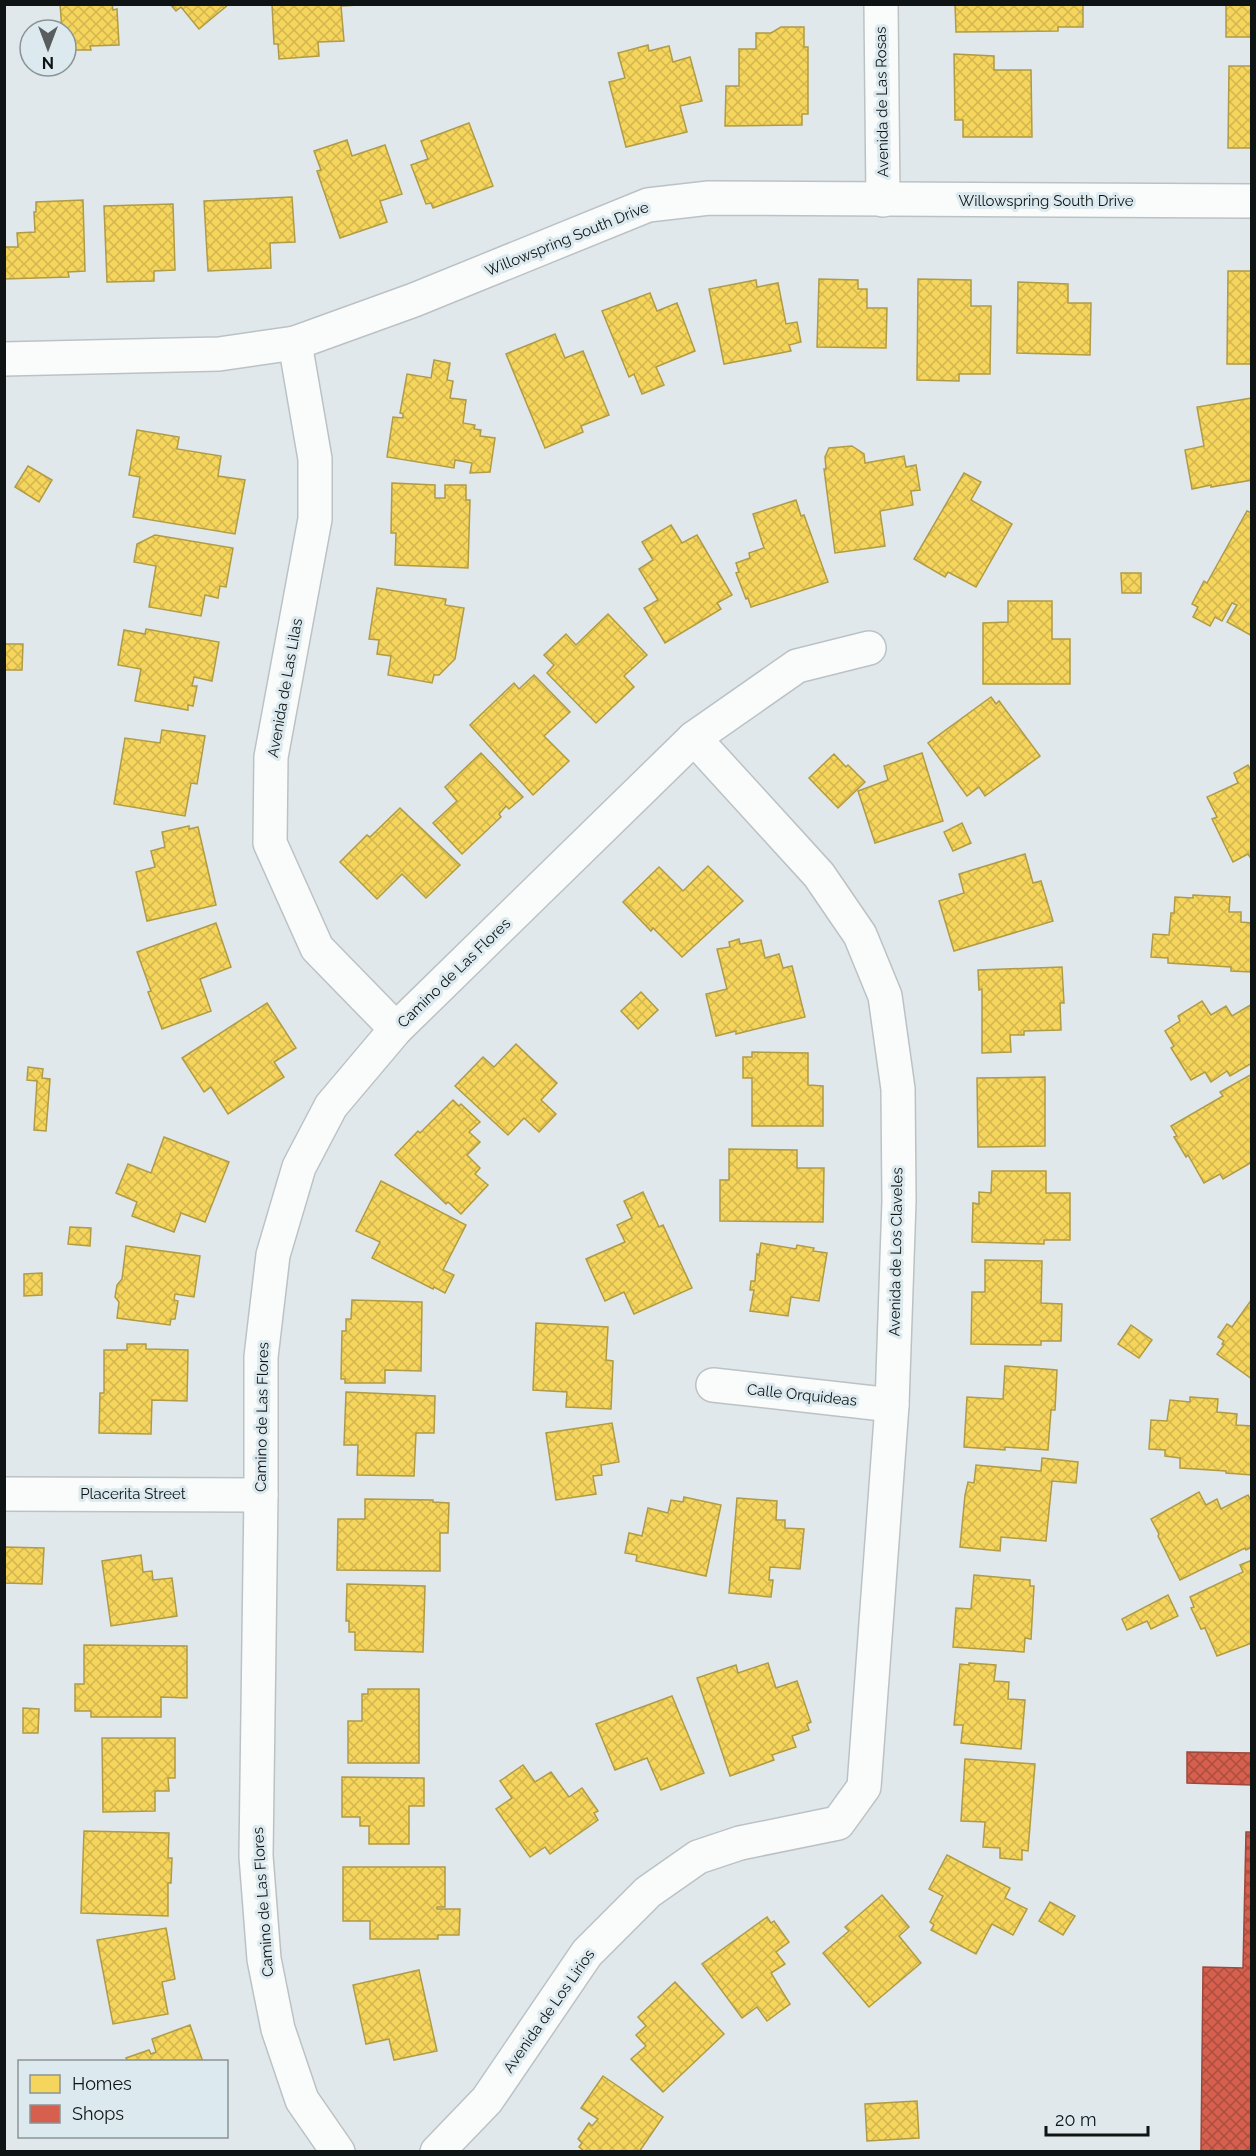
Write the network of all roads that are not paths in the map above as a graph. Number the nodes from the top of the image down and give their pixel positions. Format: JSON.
{"nodes":[{"id":1,"x":881,"y":4,"type":"edge"},
{"id":2,"x":883,"y":201,"type":"junction"},
{"id":3,"x":1251,"y":201,"type":"edge"},
{"id":4,"x":295,"y":343,"type":"junction"},
{"id":5,"x":4,"y":359,"type":"edge"},
{"id":6,"x":869,"y":648,"type":"dead end"},
{"id":7,"x":694,"y":738,"type":"junction"},
{"id":8,"x":396,"y":1029,"type":"junction"},
{"id":9,"x":713,"y":1385,"type":"dead end"},
{"id":10,"x":892,"y":1405,"type":"junction"},
{"id":11,"x":4,"y":1494,"type":"edge"},
{"id":12,"x":261,"y":1495,"type":"junction"},
{"id":13,"x":838,"y":1823,"type":"joint"},
{"id":14,"x":338,"y":2151,"type":"edge"},
{"id":15,"x":437,"y":2151,"type":"edge"}],
"edges":[{"from":1,"to":2,"type":"street","name":"Avenida de Las Rosas"},
{"from":2,"to":3,"type":"street","name":"Willowspring South Drive"},
{"from":2,"to":4,"type":"street","name":"Willowspring South Drive"},
{"from":4,"to":5,"type":"street","name":"Willowspring South Drive"},
{"from":4,"to":8,"type":"street","name":"Avenida de Las Lilas"},
{"from":6,"to":7,"type":"street","name":"Camino de Las Flores"},
{"from":7,"to":8,"type":"street","name":"Camino de Las Flores"},
{"from":7,"to":10,"type":"street","name":"Avenida de Los Claveles"},
{"from":8,"to":12,"type":"street","name":"Camino de Las Flores"},
{"from":9,"to":10,"type":"street","name":"Calle Orquideas"},
{"from":10,"to":13,"type":"street","name":"Avenida de Los Claveles"},
{"from":11,"to":12,"type":"street","name":"Placerita Street"},
{"from":12,"to":14,"type":"street","name":"Camino de Las Flores"},
{"from":13,"to":15,"type":"street","name":"Avenida de Los Lirios"}]}
